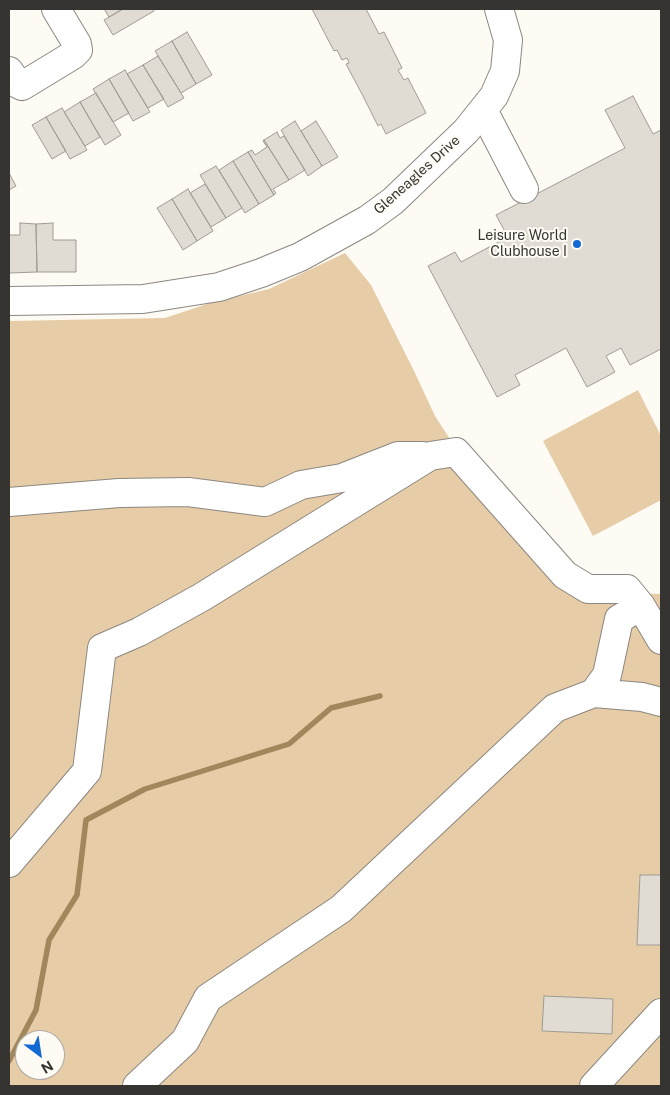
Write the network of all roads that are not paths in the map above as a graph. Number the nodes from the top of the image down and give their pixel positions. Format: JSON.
{"nodes":[{"id":1,"x":56,"y":9,"type":"edge"},
{"id":2,"x":500,"y":9,"type":"edge"},
{"id":3,"x":9,"y":71,"type":"edge"},
{"id":4,"x":483,"y":110,"type":"junction"},
{"id":5,"x":524,"y":189,"type":"dead end"},
{"id":6,"x":9,"y":301,"type":"edge"},
{"id":7,"x":430,"y":456,"type":"junction"},
{"id":8,"x":9,"y":502,"type":"edge"},
{"id":9,"x":640,"y":606,"type":"junction"},
{"id":10,"x":661,"y":640,"type":"edge"},
{"id":11,"x":594,"y":693,"type":"junction"},
{"id":12,"x":661,"y":702,"type":"edge"},
{"id":13,"x":9,"y":863,"type":"edge"},
{"id":14,"x":661,"y":1013,"type":"edge"},
{"id":15,"x":136,"y":1086,"type":"edge"},
{"id":16,"x":594,"y":1086,"type":"edge"}],
"edges":[{"from":1,"to":3,"type":"street"},
{"from":2,"to":4,"type":"street","name":"Gleneagles Drive"},
{"from":4,"to":5,"type":"street"},
{"from":4,"to":6,"type":"street","name":"Gleneagles Drive"},
{"from":7,"to":8,"type":"street"},
{"from":7,"to":9,"type":"street"},
{"from":7,"to":13,"type":"street"},
{"from":9,"to":10,"type":"street"},
{"from":9,"to":11,"type":"street"},
{"from":11,"to":12,"type":"street"},
{"from":11,"to":15,"type":"street"},
{"from":14,"to":16,"type":"street"}]}
